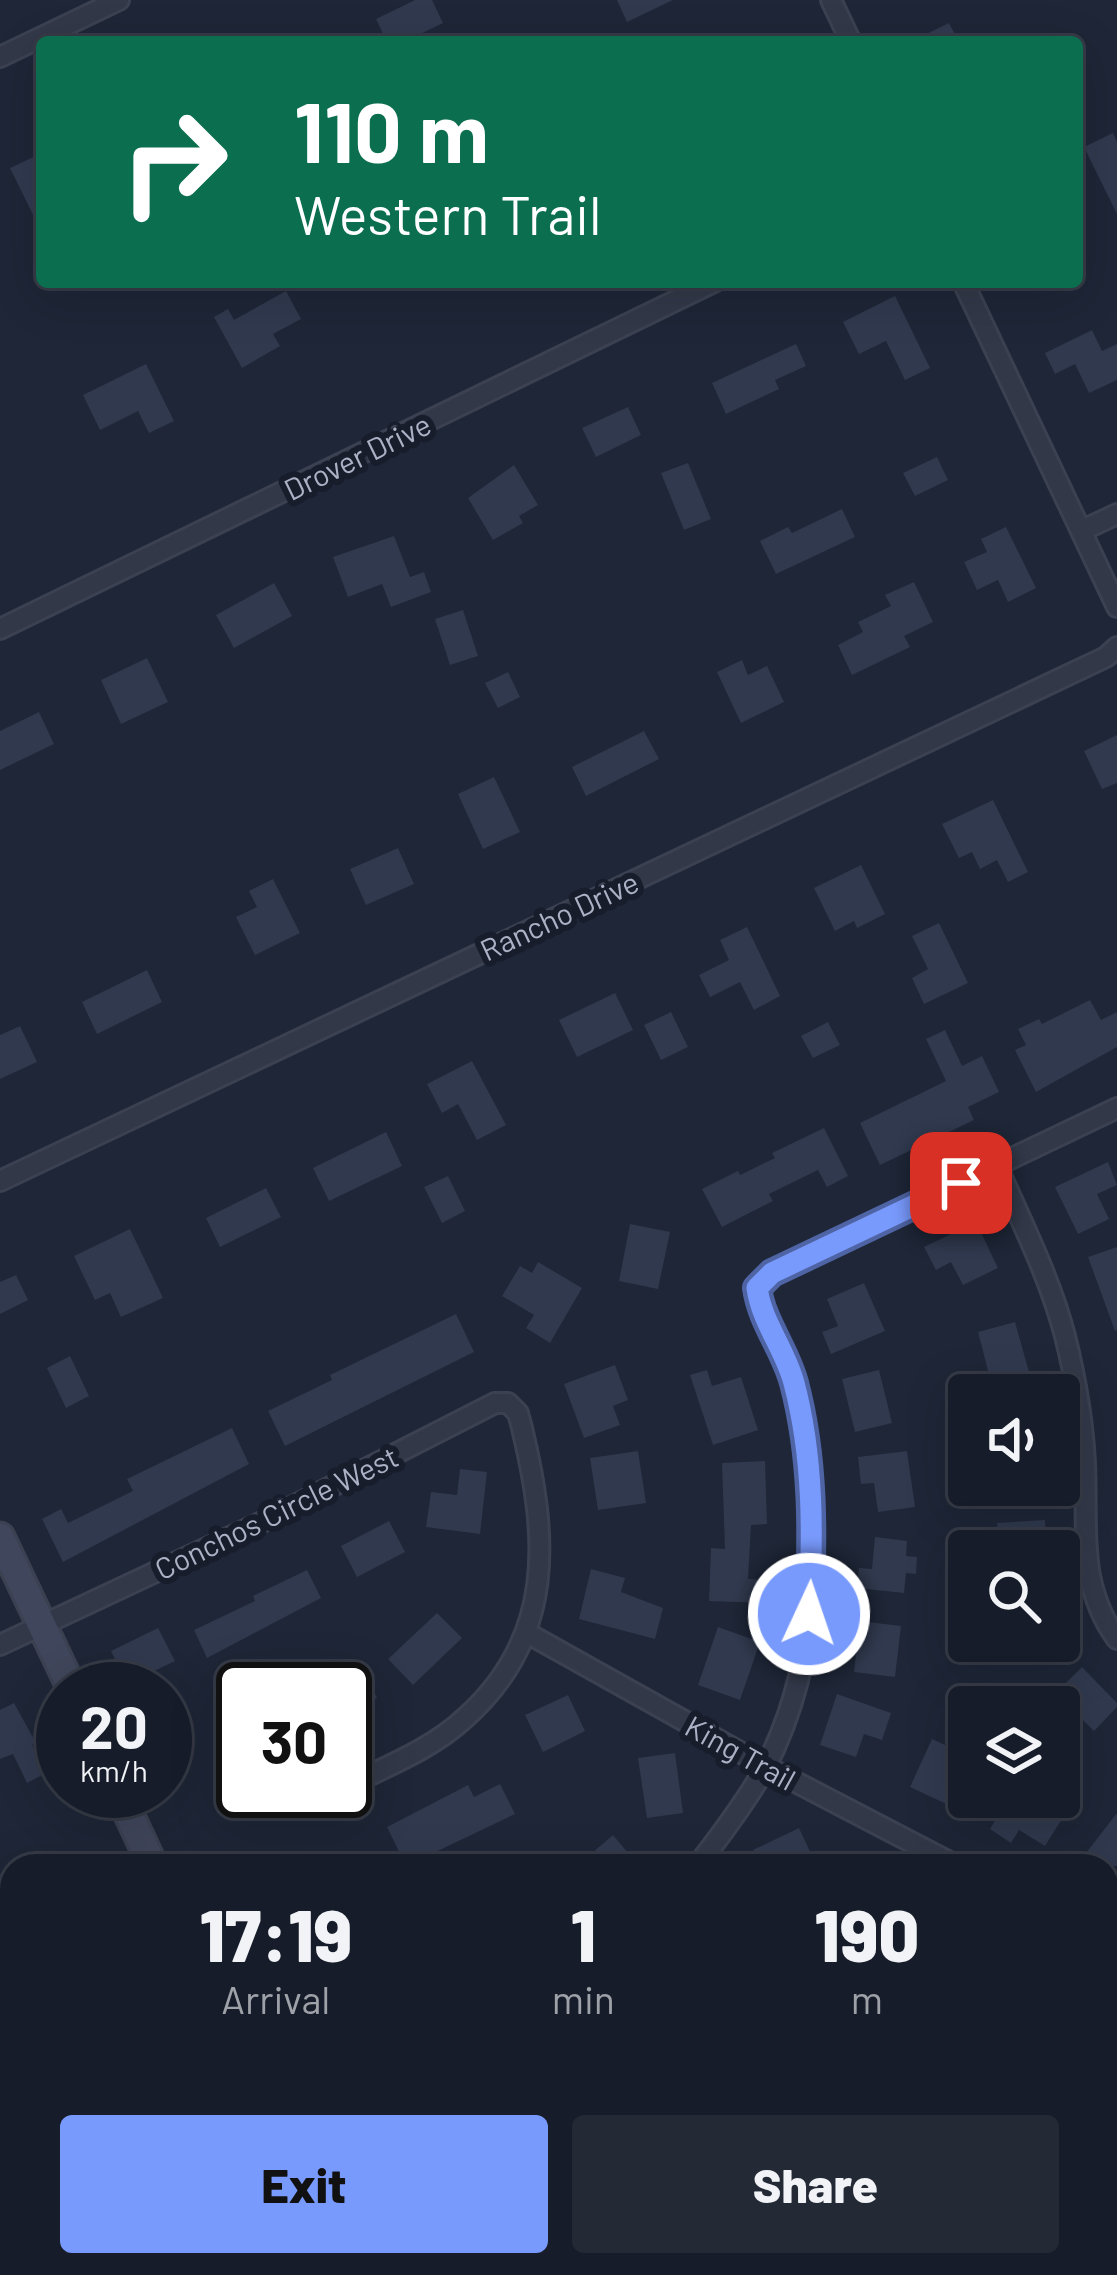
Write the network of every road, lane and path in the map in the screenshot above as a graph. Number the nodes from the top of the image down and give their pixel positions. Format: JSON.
{"nodes":[{"id":1,"x":119,"y":0,"type":"edge"},
{"id":2,"x":831,"y":0,"type":"edge"},
{"id":3,"x":44,"y":36,"type":"edge"},
{"id":4,"x":847,"y":36,"type":"edge"},
{"id":5,"x":36,"y":40,"type":"edge"},
{"id":6,"x":0,"y":57,"type":"edge"},
{"id":7,"x":702,"y":288,"type":"edge"},
{"id":8,"x":965,"y":288,"type":"edge"},
{"id":9,"x":1117,"y":514,"type":"edge"},
{"id":10,"x":1081,"y":531,"type":"junction"},
{"id":11,"x":1117,"y":607,"type":"edge"},
{"id":12,"x":0,"y":629,"type":"edge"},
{"id":13,"x":1117,"y":647,"type":"edge"},
{"id":14,"x":1117,"y":1108,"type":"edge"},
{"id":15,"x":997,"y":1166,"type":"junction"},
{"id":16,"x":0,"y":1181,"type":"edge"},
{"id":17,"x":0,"y":1537,"type":"edge"},
{"id":18,"x":43,"y":1625,"type":"junction"},
{"id":19,"x":527,"y":1634,"type":"junction"},
{"id":20,"x":1117,"y":1639,"type":"edge"},
{"id":21,"x":0,"y":1646,"type":"edge"},
{"id":22,"x":60,"y":1662,"type":"edge"},
{"id":23,"x":765,"y":1766,"type":"junction"},
{"id":24,"x":372,"y":1774,"type":"edge"},
{"id":25,"x":130,"y":1818,"type":"edge"},
{"id":26,"x":147,"y":1854,"type":"edge"},
{"id":27,"x":706,"y":1854,"type":"edge"},
{"id":28,"x":934,"y":1854,"type":"edge"}],
"edges":[{"from":1,"to":3,"type":"street"},
{"from":2,"to":4,"type":"street"},
{"from":5,"to":6,"type":"street"},
{"from":7,"to":12,"type":"street","name":"Drover Drive"},
{"from":8,"to":10,"type":"street"},
{"from":9,"to":10,"type":"street"},
{"from":10,"to":11,"type":"street"},
{"from":13,"to":16,"type":"street","name":"Rancho Drive"},
{"from":14,"to":15,"type":"street"},
{"from":15,"to":20,"type":"street"},
{"from":15,"to":23,"type":"street"},
{"from":17,"to":18,"type":"street"},
{"from":18,"to":19,"type":"street","name":"Conchos Circle West"},
{"from":18,"to":21,"type":"street","name":"Conchos Circle West"},
{"from":18,"to":22,"type":"street"},
{"from":19,"to":23,"type":"street","name":"King Trail"},
{"from":19,"to":24,"type":"street"},
{"from":23,"to":27,"type":"street"},
{"from":23,"to":28,"type":"street","name":"King Trail"},
{"from":25,"to":26,"type":"street"}]}
